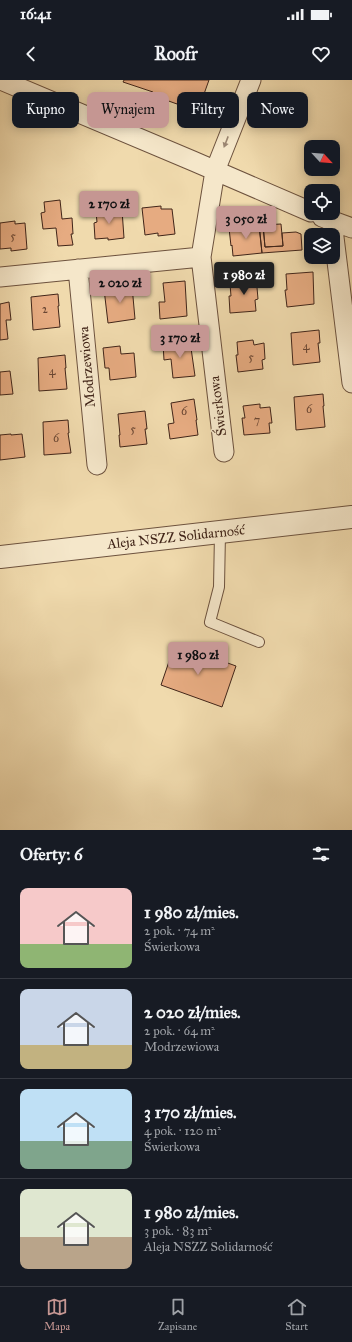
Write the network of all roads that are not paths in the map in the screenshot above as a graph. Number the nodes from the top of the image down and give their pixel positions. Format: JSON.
{"nodes":[{"id":1,"x":1,"y":80,"type":"edge"},
{"id":2,"x":251,"y":80,"type":"edge"},
{"id":3,"x":215,"y":171,"type":"junction"},
{"id":4,"x":304,"y":210,"type":"edge"},
{"id":5,"x":328,"y":220,"type":"edge"},
{"id":6,"x":332,"y":222,"type":"junction"},
{"id":7,"x":352,"y":228,"type":"edge"},
{"id":8,"x":201,"y":256,"type":"junction"},
{"id":9,"x":78,"y":269,"type":"junction"},
{"id":10,"x":0,"y":276,"type":"edge"},
{"id":11,"x":352,"y":383,"type":"edge"},
{"id":12,"x":224,"y":452,"type":"dead end"},
{"id":13,"x":97,"y":465,"type":"dead end"},
{"id":14,"x":352,"y":516,"type":"edge"},
{"id":15,"x":220,"y":533,"type":"junction"},
{"id":16,"x":0,"y":557,"type":"edge"},
{"id":17,"x":259,"y":642,"type":"dead end"}],
"edges":[{"from":1,"to":3,"type":"street"},
{"from":2,"to":3,"type":"street","name":"Świerkowa","one_way":true},
{"from":3,"to":4,"type":"street"},
{"from":3,"to":8,"type":"street","name":"Świerkowa"},
{"from":5,"to":6,"type":"street"},
{"from":6,"to":7,"type":"street"},
{"from":6,"to":11,"type":"street"},
{"from":8,"to":9,"type":"street"},
{"from":8,"to":12,"type":"street","name":"Świerkowa"},
{"from":9,"to":10,"type":"street"},
{"from":9,"to":13,"type":"street","name":"Modrzewiowa"},
{"from":14,"to":15,"type":"street","name":"Aleja NSZZ Solidarność"},
{"from":15,"to":16,"type":"street","name":"Aleja NSZZ Solidarność"},
{"from":15,"to":17,"type":"lane"}]}
